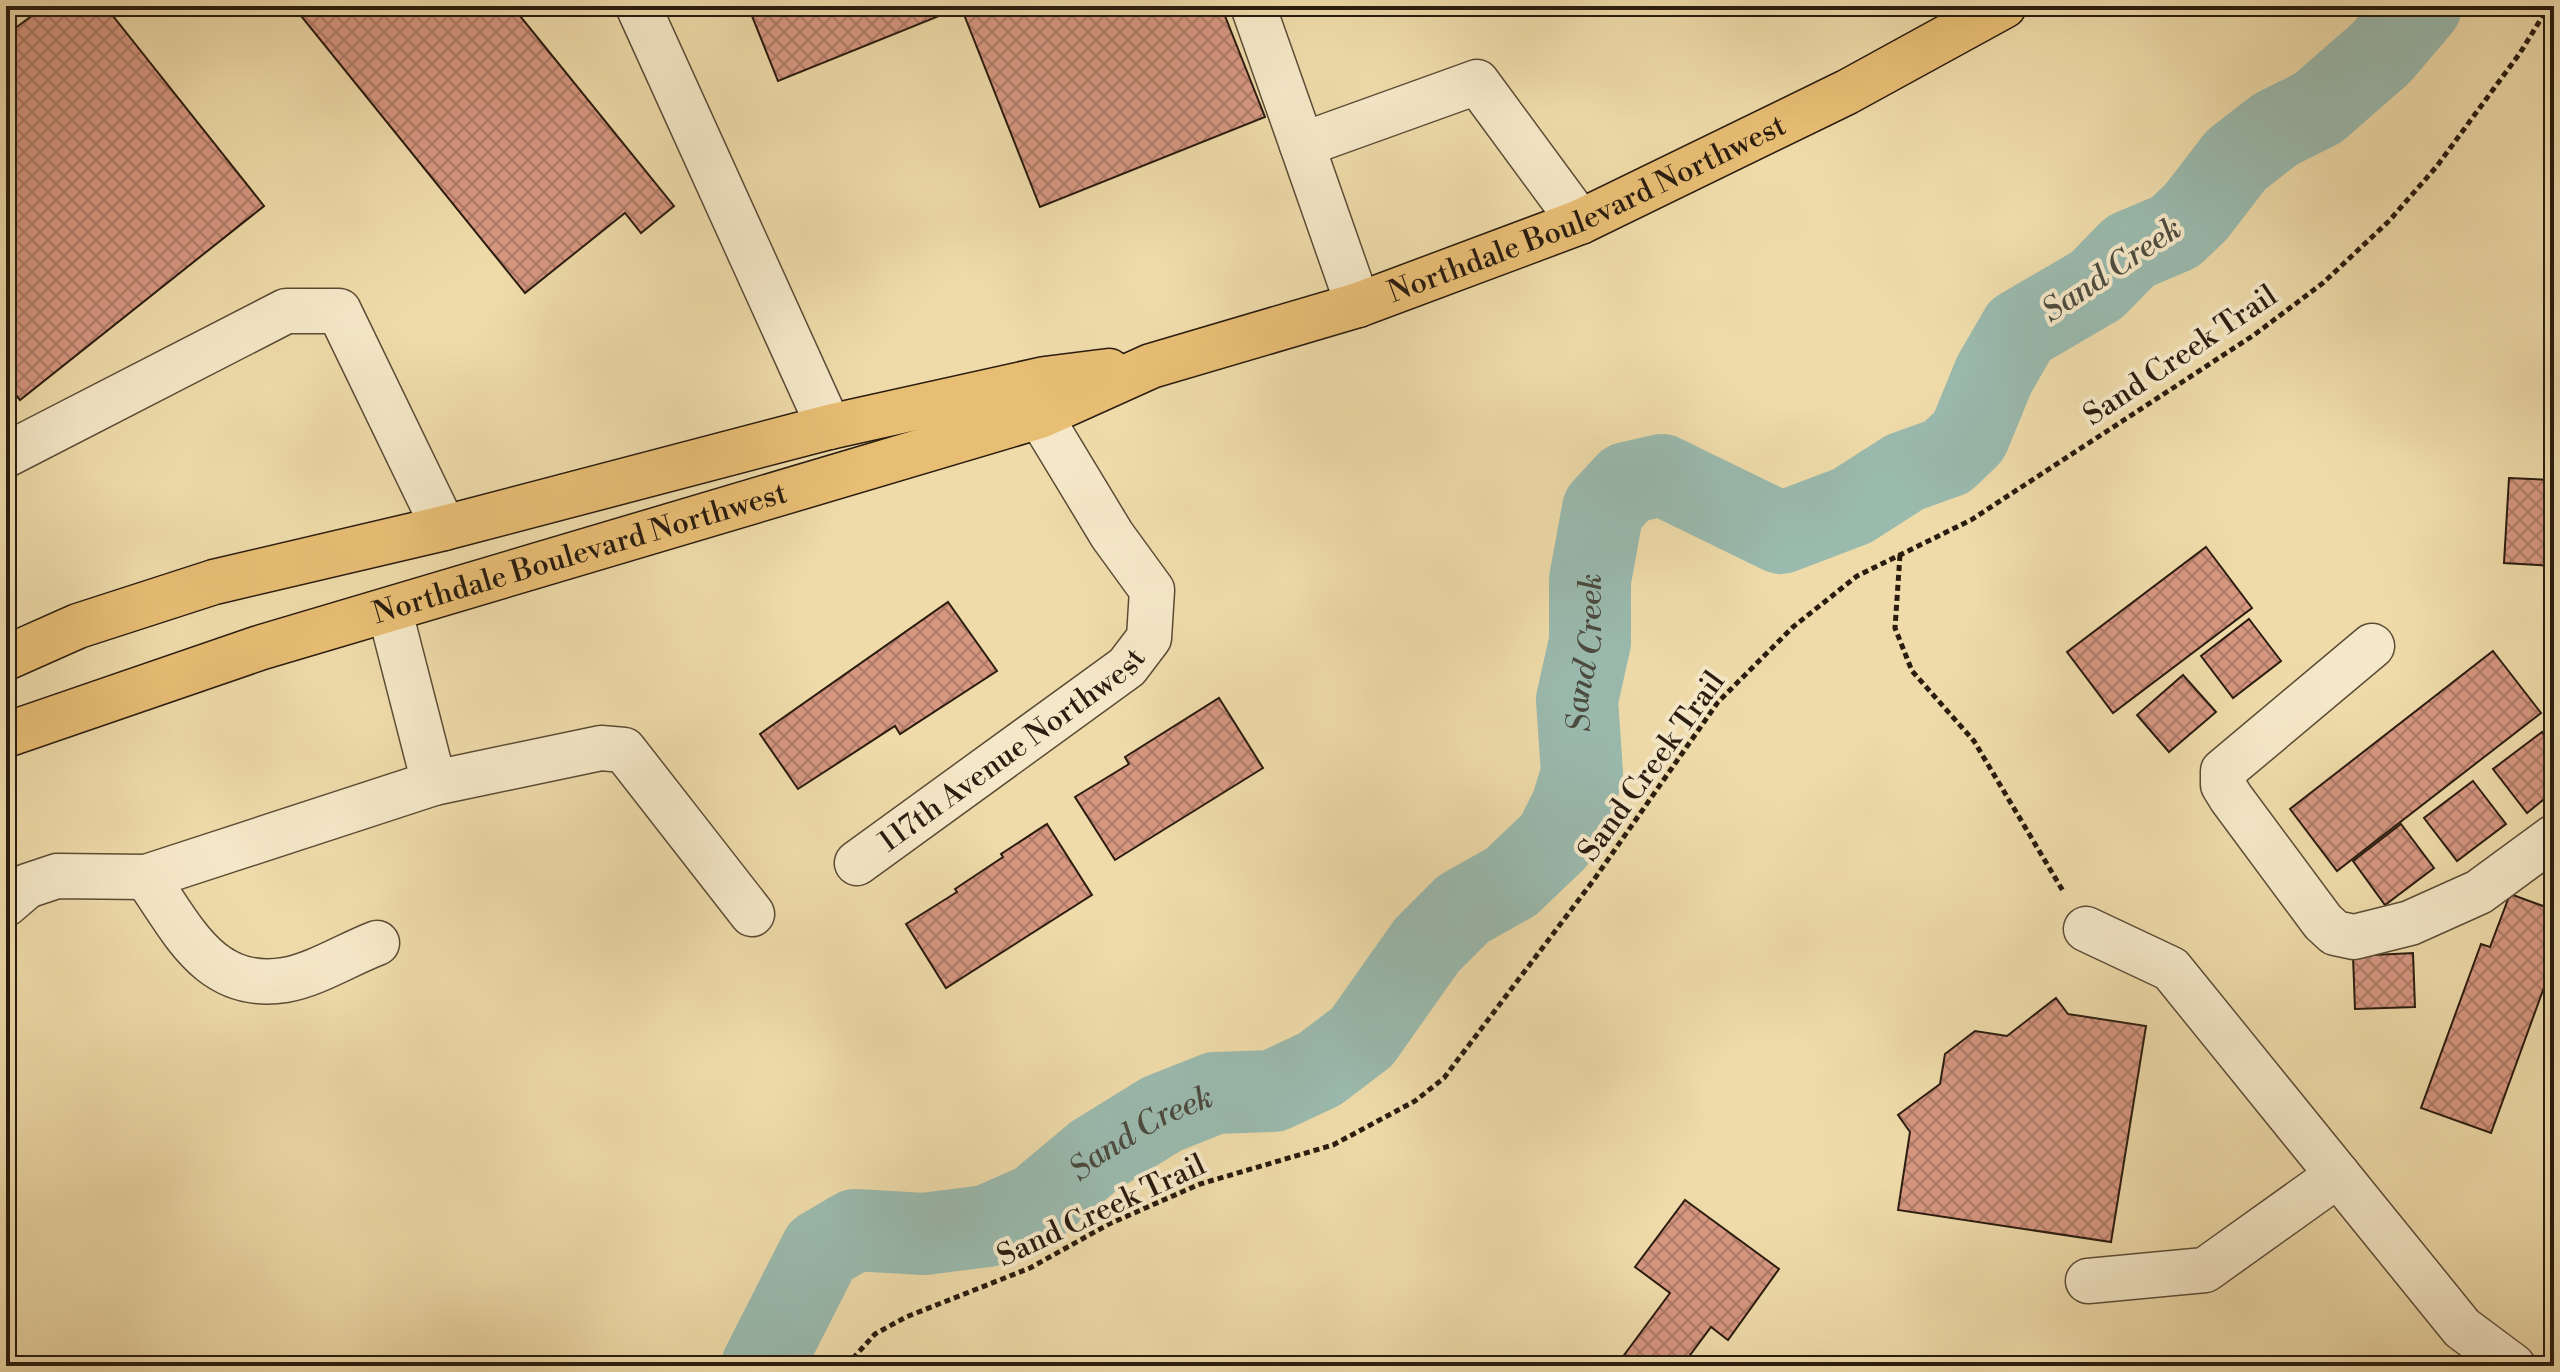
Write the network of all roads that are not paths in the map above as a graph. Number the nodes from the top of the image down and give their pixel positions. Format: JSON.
{"nodes":[{"id":1,"x":638,"y":6,"type":"edge"},
{"id":2,"x":1253,"y":6,"type":"edge"},
{"id":3,"x":2004,"y":6,"type":"edge"},
{"id":4,"x":1302,"y":145,"type":"junction"},
{"id":5,"x":1580,"y":222,"type":"junction"},
{"id":6,"x":1358,"y":305,"type":"junction"},
{"id":7,"x":1151,"y":366,"type":"junction"},
{"id":8,"x":1040,"y":416,"type":"junction"},
{"id":9,"x":829,"y":427,"type":"junction"},
{"id":10,"x":6,"y":455,"type":"edge"},
{"id":11,"x":444,"y":528,"type":"junction"},
{"id":12,"x":390,"y":612,"type":"junction"},
{"id":13,"x":2372,"y":646,"type":"dead end"},
{"id":14,"x":6,"y":658,"type":"edge"},
{"id":15,"x":6,"y":735,"type":"edge"},
{"id":16,"x":434,"y":783,"type":"junction"},
{"id":17,"x":2554,"y":837,"type":"edge"},
{"id":18,"x":857,"y":863,"type":"dead end"},
{"id":19,"x":146,"y":877,"type":"junction"},
{"id":20,"x":6,"y":904,"type":"edge"},
{"id":21,"x":752,"y":914,"type":"dead end"},
{"id":22,"x":2086,"y":929,"type":"road end"},
{"id":23,"x":377,"y":943,"type":"dead end"},
{"id":24,"x":2338,"y":1175,"type":"junction"},
{"id":25,"x":2088,"y":1281,"type":"dead end"},
{"id":26,"x":2513,"y":1366,"type":"edge"}],
"edges":[{"from":1,"to":9,"type":"street"},
{"from":2,"to":4,"type":"street"},
{"from":3,"to":5,"type":"main road","name":"Northdale Boulevard Northwest"},
{"from":4,"to":5,"type":"street"},
{"from":4,"to":6,"type":"street"},
{"from":5,"to":6,"type":"main road","name":"Northdale Boulevard Northwest"},
{"from":6,"to":7,"type":"main road","name":"Northdale Boulevard Northwest"},
{"from":7,"to":8,"type":"main road","name":"Northdale Boulevard Northwest"},
{"from":7,"to":9,"type":"main road","name":"Northdale Boulevard Northwest"},
{"from":8,"to":12,"type":"main road","name":"Northdale Boulevard Northwest"},
{"from":8,"to":18,"type":"street","name":"117th Avenue Northwest"},
{"from":9,"to":11,"type":"main road","name":"Northdale Boulevard Northwest"},
{"from":10,"to":11,"type":"street"},
{"from":11,"to":14,"type":"main road","name":"Northdale Boulevard Northwest"},
{"from":12,"to":15,"type":"main road","name":"Northdale Boulevard Northwest"},
{"from":12,"to":16,"type":"street"},
{"from":13,"to":17,"type":"street"},
{"from":16,"to":19,"type":"street"},
{"from":16,"to":21,"type":"street"},
{"from":19,"to":20,"type":"street"},
{"from":19,"to":23,"type":"street"},
{"from":22,"to":24,"type":"street"},
{"from":24,"to":25,"type":"street"},
{"from":24,"to":26,"type":"street"}]}
